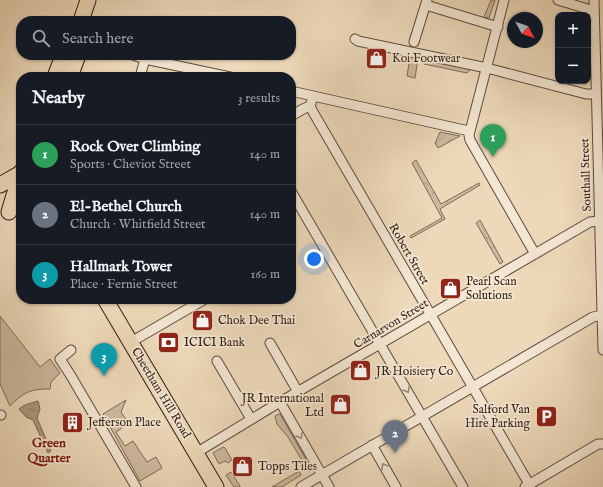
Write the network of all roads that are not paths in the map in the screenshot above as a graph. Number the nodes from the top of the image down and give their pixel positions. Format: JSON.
{"nodes":[{"id":1,"x":78,"y":0,"type":"edge"},
{"id":2,"x":88,"y":0,"type":"edge"},
{"id":3,"x":96,"y":0,"type":"edge"},
{"id":4,"x":504,"y":0,"type":"edge"},
{"id":5,"x":558,"y":0,"type":"edge"},
{"id":6,"x":594,"y":0,"type":"edge"},
{"id":7,"x":427,"y":2,"type":"edge"},
{"id":8,"x":594,"y":11,"type":"junction"},
{"id":9,"x":73,"y":16,"type":"edge"},
{"id":10,"x":83,"y":16,"type":"edge"},
{"id":11,"x":91,"y":16,"type":"edge"},
{"id":12,"x":498,"y":27,"type":"junction"},
{"id":13,"x":355,"y":39,"type":"dead end"},
{"id":14,"x":414,"y":42,"type":"dead end"},
{"id":15,"x":61,"y":60,"type":"edge"},
{"id":16,"x":76,"y":60,"type":"edge"},
{"id":17,"x":145,"y":60,"type":"edge"},
{"id":18,"x":150,"y":60,"type":"edge"},
{"id":19,"x":487,"y":68,"type":"junction"},
{"id":20,"x":57,"y":72,"type":"edge"},
{"id":21,"x":72,"y":72,"type":"edge"},
{"id":22,"x":141,"y":72,"type":"edge"},
{"id":23,"x":206,"y":72,"type":"edge"},
{"id":24,"x":296,"y":93,"type":"edge"},
{"id":25,"x":596,"y":94,"type":"junction"},
{"id":26,"x":313,"y":96,"type":"junction"},
{"id":27,"x":310,"y":106,"type":"junction"},
{"id":28,"x":296,"y":113,"type":"edge"},
{"id":29,"x":469,"y":131,"type":"junction"},
{"id":30,"x":16,"y":176,"type":"edge"},
{"id":31,"x":0,"y":185,"type":"edge"},
{"id":32,"x":16,"y":191,"type":"edge"},
{"id":33,"x":296,"y":200,"type":"edge"},
{"id":34,"x":10,"y":213,"type":"edge"},
{"id":35,"x":599,"y":221,"type":"junction"},
{"id":36,"x":535,"y":254,"type":"junction"},
{"id":37,"x":108,"y":304,"type":"edge"},
{"id":38,"x":196,"y":304,"type":"edge"},
{"id":39,"x":430,"y":315,"type":"junction"},
{"id":40,"x":602,"y":315,"type":"edge"},
{"id":41,"x":131,"y":342,"type":"junction"},
{"id":42,"x":270,"y":343,"type":"dead end"},
{"id":43,"x":381,"y":344,"type":"junction"},
{"id":44,"x":71,"y":350,"type":"dead end"},
{"id":45,"x":603,"y":350,"type":"edge"},
{"id":46,"x":217,"y":361,"type":"dead end"},
{"id":47,"x":473,"y":387,"type":"junction"},
{"id":48,"x":298,"y":392,"type":"junction"},
{"id":49,"x":280,"y":402,"type":"junction"},
{"id":50,"x":422,"y":416,"type":"junction"},
{"id":51,"x":251,"y":419,"type":"junction"},
{"id":52,"x":603,"y":444,"type":"edge"},
{"id":53,"x":372,"y":445,"type":"junction"},
{"id":54,"x":196,"y":453,"type":"junction"},
{"id":55,"x":322,"y":475,"type":"junction"},
{"id":56,"x":527,"y":486,"type":"edge"},
{"id":57,"x":136,"y":487,"type":"edge"},
{"id":58,"x":216,"y":487,"type":"edge"},
{"id":59,"x":301,"y":487,"type":"edge"},
{"id":60,"x":329,"y":487,"type":"edge"},
{"id":61,"x":396,"y":487,"type":"edge"},
{"id":62,"x":463,"y":487,"type":"edge"}],
"edges":[{"from":1,"to":9,"type":"highway"},
{"from":2,"to":10,"type":"highway"},
{"from":3,"to":11,"type":"highway"},
{"from":4,"to":12,"type":"street"},
{"from":5,"to":8,"type":"street"},
{"from":6,"to":8,"type":"street","name":"Southall Street"},
{"from":7,"to":12,"type":"street"},
{"from":7,"to":14,"type":"street"},
{"from":8,"to":25,"type":"street","name":"Southall Street"},
{"from":12,"to":19,"type":"street"},
{"from":13,"to":19,"type":"street"},
{"from":15,"to":20,"type":"highway"},
{"from":16,"to":21,"type":"highway"},
{"from":17,"to":22,"type":"street"},
{"from":18,"to":23,"type":"street"},
{"from":19,"to":25,"type":"street"},
{"from":19,"to":29,"type":"street"},
{"from":24,"to":26,"type":"street"},
{"from":25,"to":35,"type":"street","name":"Southall Street"},
{"from":26,"to":27,"type":"street"},
{"from":26,"to":29,"type":"street"},
{"from":27,"to":28,"type":"street"},
{"from":27,"to":39,"type":"street","name":"Robert Street"},
{"from":29,"to":36,"type":"street"},
{"from":30,"to":31,"type":"highway"},
{"from":32,"to":34,"type":"highway"},
{"from":33,"to":43,"type":"street"},
{"from":35,"to":36,"type":"street","name":"Carnarvon Street"},
{"from":35,"to":40,"type":"street","name":"Southall Street"},
{"from":36,"to":39,"type":"street","name":"Carnarvon Street"},
{"from":37,"to":41,"type":"highway","name":"Cheetham Hill Road"},
{"from":38,"to":41,"type":"street"},
{"from":39,"to":43,"type":"street","name":"Carnarvon Street"},
{"from":39,"to":47,"type":"street","name":"Robert Street"},
{"from":40,"to":45,"type":"street","name":"Southall Street"},
{"from":40,"to":47,"type":"street"},
{"from":41,"to":54,"type":"highway","name":"Cheetham Hill Road"},
{"from":42,"to":48,"type":"street"},
{"from":43,"to":48,"type":"street","name":"Carnarvon Street"},
{"from":43,"to":50,"type":"street","one_way":true},
{"from":44,"to":57,"type":"street"},
{"from":46,"to":51,"type":"street"},
{"from":47,"to":50,"type":"street"},
{"from":47,"to":56,"type":"street","name":"Robert Street"},
{"from":48,"to":49,"type":"street","name":"Carnarvon Street"},
{"from":49,"to":51,"type":"street","name":"Carnarvon Street"},
{"from":49,"to":55,"type":"street","one_way":true},
{"from":50,"to":53,"type":"street"},
{"from":50,"to":62,"type":"street"},
{"from":51,"to":54,"type":"street","name":"Carnarvon Street"},
{"from":52,"to":56,"type":"street"},
{"from":53,"to":55,"type":"street"},
{"from":61,"to":53,"type":"street","one_way":true},
{"from":54,"to":58,"type":"highway","name":"Cheetham Hill Road"},
{"from":55,"to":59,"type":"street"},
{"from":55,"to":60,"type":"street"}]}
